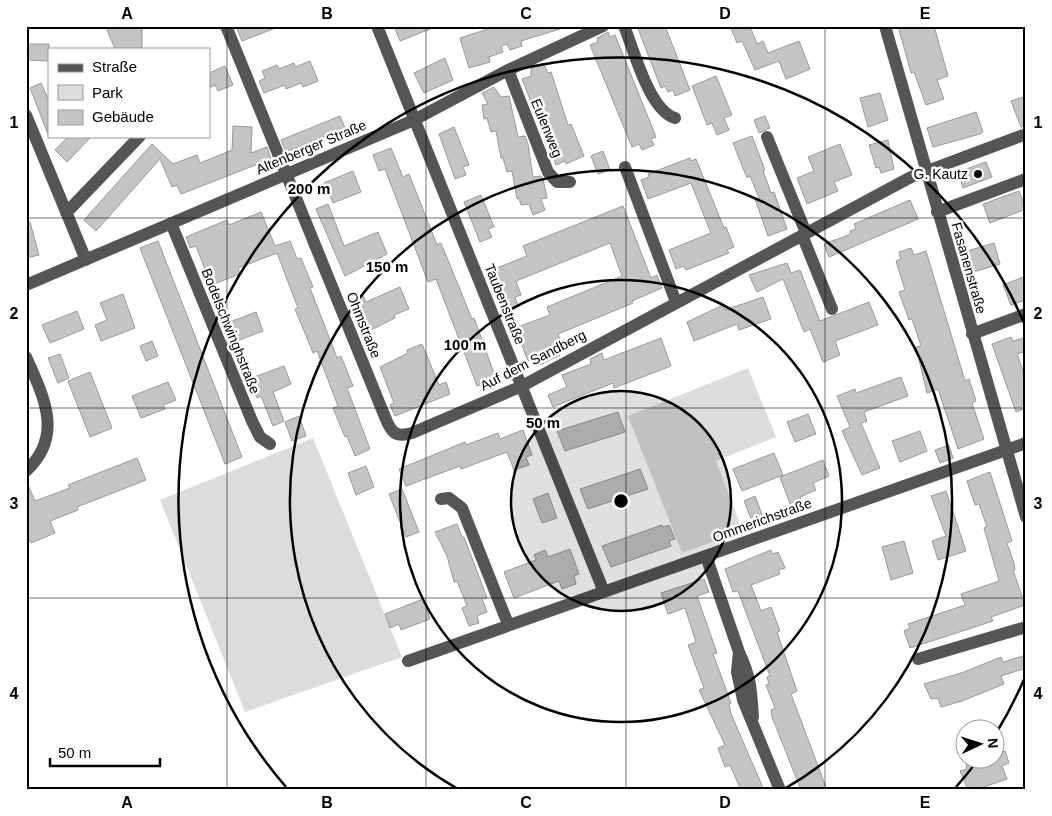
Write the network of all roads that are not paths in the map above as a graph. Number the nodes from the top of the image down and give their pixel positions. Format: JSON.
{"nodes":[{"id":1,"x":226,"y":26,"type":"edge"},
{"id":2,"x":377,"y":26,"type":"edge"},
{"id":3,"x":602,"y":26,"type":"edge"},
{"id":4,"x":624,"y":26,"type":"edge"},
{"id":5,"x":885,"y":26,"type":"edge"},
{"id":6,"x":508,"y":70,"type":"junction"},
{"id":7,"x":26,"y":115,"type":"edge"},
{"id":8,"x":675,"y":118,"type":"dead end"},
{"id":9,"x":414,"y":120,"type":"junction"},
{"id":10,"x":1026,"y":134,"type":"edge"},
{"id":11,"x":767,"y":137,"type":"dead end"},
{"id":12,"x":138,"y":138,"type":"edge"},
{"id":13,"x":625,"y":167,"type":"dead end"},
{"id":14,"x":926,"y":172,"type":"junction"},
{"id":15,"x":285,"y":174,"type":"junction"},
{"id":16,"x":1026,"y":179,"type":"edge"},
{"id":17,"x":570,"y":182,"type":"dead end"},
{"id":18,"x":937,"y":212,"type":"junction"},
{"id":19,"x":66,"y":213,"type":"junction"},
{"id":20,"x":171,"y":224,"type":"junction"},
{"id":21,"x":804,"y":234,"type":"junction"},
{"id":22,"x":86,"y":260,"type":"junction"},
{"id":23,"x":26,"y":285,"type":"edge"},
{"id":24,"x":676,"y":302,"type":"junction"},
{"id":25,"x":832,"y":309,"type":"dead end"},
{"id":26,"x":1026,"y":314,"type":"edge"},
{"id":27,"x":972,"y":334,"type":"junction"},
{"id":28,"x":26,"y":357,"type":"edge"},
{"id":29,"x":522,"y":386,"type":"junction"},
{"id":30,"x":399,"y":436,"type":"joint"},
{"id":31,"x":1026,"y":443,"type":"edge"},
{"id":32,"x":270,"y":444,"type":"dead end"},
{"id":33,"x":1005,"y":450,"type":"junction"},
{"id":34,"x":26,"y":472,"type":"edge"},
{"id":35,"x":441,"y":499,"type":"dead end"},
{"id":36,"x":1026,"y":517,"type":"edge"},
{"id":37,"x":706,"y":556,"type":"junction"},
{"id":38,"x":604,"y":592,"type":"junction"},
{"id":39,"x":508,"y":624,"type":"junction"},
{"id":40,"x":1026,"y":627,"type":"edge"},
{"id":41,"x":918,"y":659,"type":"dead end"},
{"id":42,"x":408,"y":661,"type":"dead end"},
{"id":43,"x":780,"y":790,"type":"edge"}],
"edges":[{"from":1,"to":15,"type":"street","name":"Ohmstraße"},
{"from":2,"to":9,"type":"street","name":"Taubenstraße"},
{"from":3,"to":6,"type":"street","name":"Altenberger Straße"},
{"from":4,"to":8,"type":"street"},
{"from":5,"to":14,"type":"street","name":"Fasanenstraße"},
{"from":6,"to":9,"type":"street","name":"Altenberger Straße"},
{"from":6,"to":17,"type":"street","name":"Eulenweg"},
{"from":7,"to":19,"type":"street"},
{"from":9,"to":15,"type":"street","name":"Altenberger Straße"},
{"from":9,"to":29,"type":"street","name":"Taubenstraße"},
{"from":10,"to":14,"type":"street","name":"Auf dem Sandberg"},
{"from":11,"to":21,"type":"street"},
{"from":12,"to":19,"type":"street"},
{"from":13,"to":24,"type":"street"},
{"from":14,"to":18,"type":"street","name":"Fasanenstraße"},
{"from":14,"to":21,"type":"street","name":"Auf dem Sandberg"},
{"from":15,"to":20,"type":"street","name":"Altenberger Straße"},
{"from":15,"to":30,"type":"street","name":"Ohmstraße"},
{"from":16,"to":18,"type":"street"},
{"from":18,"to":27,"type":"street","name":"Fasanenstraße"},
{"from":19,"to":22,"type":"street"},
{"from":20,"to":22,"type":"street","name":"Altenberger Straße"},
{"from":20,"to":32,"type":"street","name":"Bodelschwinghstraße"},
{"from":21,"to":24,"type":"street","name":"Auf dem Sandberg"},
{"from":21,"to":25,"type":"street"},
{"from":22,"to":23,"type":"street","name":"Altenberger Straße"},
{"from":24,"to":29,"type":"street","name":"Auf dem Sandberg"},
{"from":26,"to":27,"type":"street"},
{"from":27,"to":33,"type":"street","name":"Fasanenstraße"},
{"from":28,"to":34,"type":"street"},
{"from":29,"to":30,"type":"street","name":"Auf dem Sandberg"},
{"from":29,"to":38,"type":"street","name":"Taubenstraße"},
{"from":31,"to":33,"type":"street","name":"Ommerichstraße"},
{"from":33,"to":36,"type":"street","name":"Fasanenstraße"},
{"from":33,"to":37,"type":"street","name":"Ommerichstraße"},
{"from":35,"to":39,"type":"street"},
{"from":37,"to":38,"type":"street","name":"Ommerichstraße"},
{"from":37,"to":43,"type":"street"},
{"from":38,"to":39,"type":"street","name":"Ommerichstraße"},
{"from":39,"to":42,"type":"street","name":"Ommerichstraße"},
{"from":40,"to":41,"type":"street"}]}
